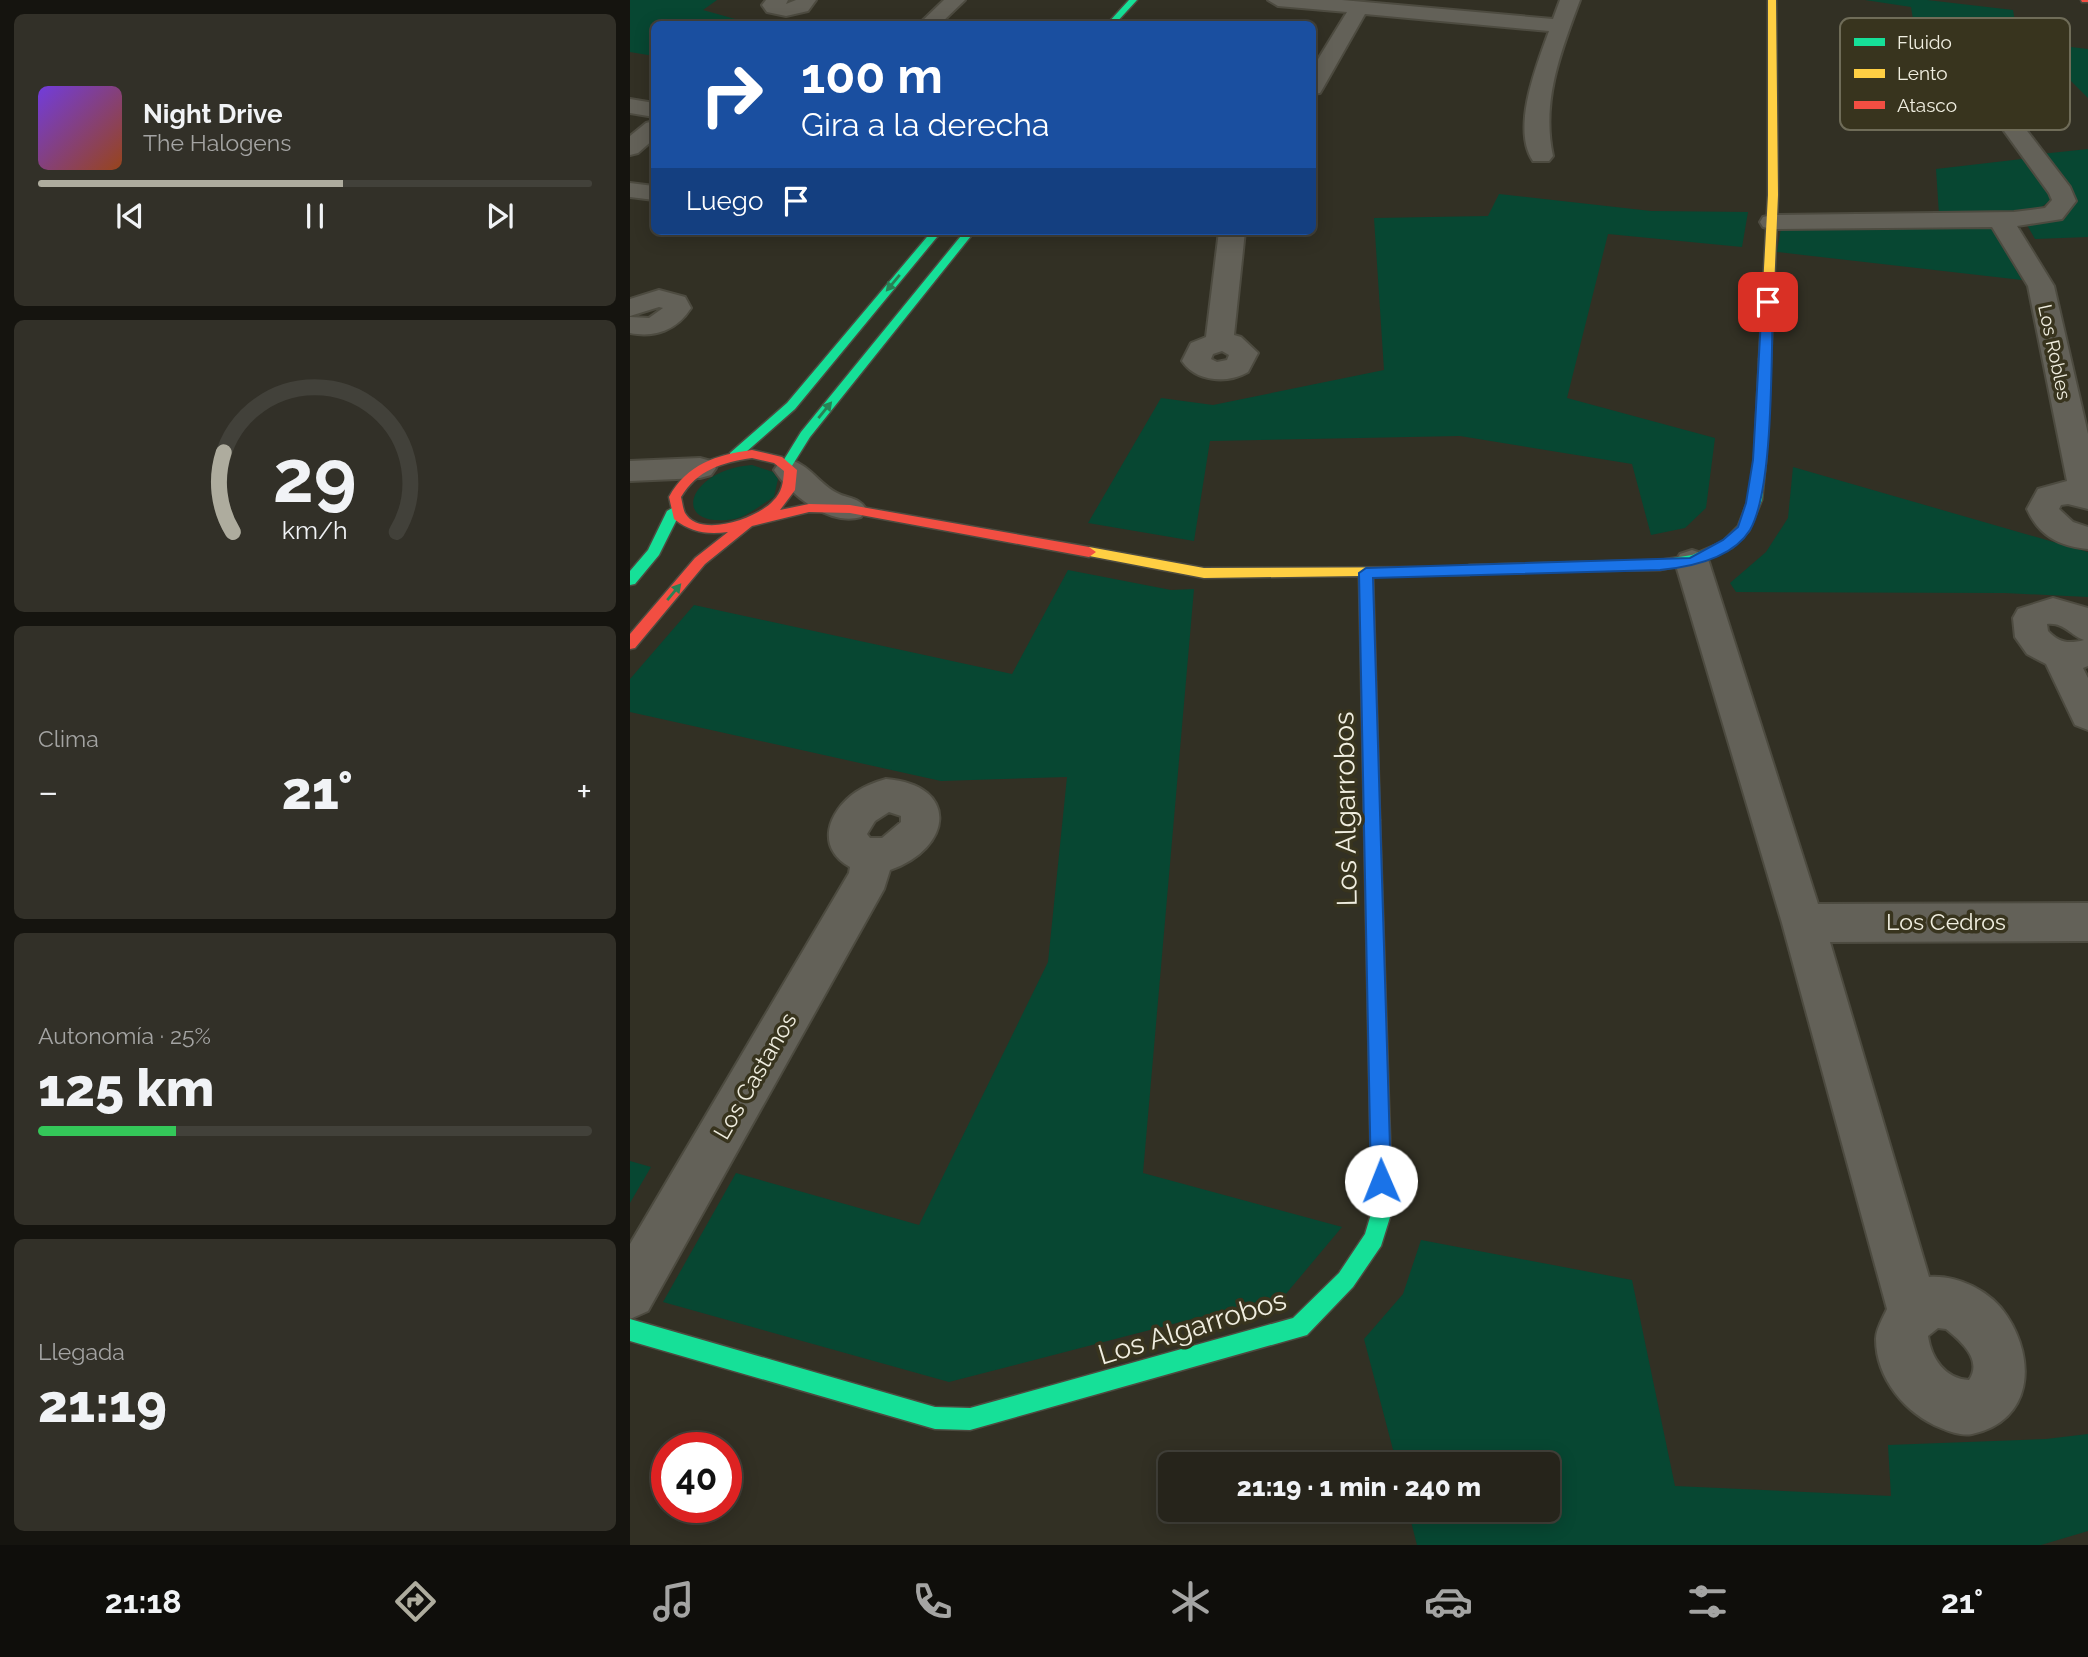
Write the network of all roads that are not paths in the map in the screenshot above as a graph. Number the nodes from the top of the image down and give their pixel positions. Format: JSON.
{"nodes":[{"id":1,"x":778,"y":0,"type":"edge"},
{"id":2,"x":806,"y":0,"type":"edge"},
{"id":3,"x":955,"y":0,"type":"edge"},
{"id":4,"x":1133,"y":0,"type":"edge"},
{"id":5,"x":1278,"y":0,"type":"edge"},
{"id":6,"x":1570,"y":0,"type":"edge"},
{"id":7,"x":1772,"y":0,"type":"edge"},
{"id":8,"x":1359,"y":8,"type":"junction"},
{"id":9,"x":932,"y":21,"type":"edge"},
{"id":10,"x":1114,"y":21,"type":"edge"},
{"id":11,"x":1560,"y":26,"type":"junction"},
{"id":12,"x":1316,"y":81,"type":"edge"},
{"id":13,"x":630,"y":106,"type":"edge"},
{"id":14,"x":651,"y":110,"type":"edge"},
{"id":15,"x":651,"y":130,"type":"edge"},
{"id":16,"x":2023,"y":130,"type":"edge"},
{"id":17,"x":630,"y":148,"type":"edge"},
{"id":18,"x":1530,"y":164,"type":"dead end"},
{"id":19,"x":630,"y":190,"type":"edge"},
{"id":20,"x":651,"y":193,"type":"edge"},
{"id":21,"x":2000,"y":219,"type":"junction"},
{"id":22,"x":1772,"y":222,"type":"junction"},
{"id":23,"x":934,"y":235,"type":"edge"},
{"id":24,"x":967,"y":235,"type":"edge"},
{"id":25,"x":1232,"y":235,"type":"edge"},
{"id":26,"x":630,"y":308,"type":"edge"},
{"id":27,"x":630,"y":325,"type":"edge"},
{"id":28,"x":1219,"y":342,"type":"dead end"},
{"id":29,"x":734,"y":456,"type":"junction"},
{"id":30,"x":700,"y":468,"type":"junction"},
{"id":31,"x":788,"y":468,"type":"junction"},
{"id":32,"x":630,"y":473,"type":"edge"},
{"id":33,"x":2084,"y":497,"type":"edge"},
{"id":34,"x":673,"y":506,"type":"junction"},
{"id":35,"x":850,"y":509,"type":"junction"},
{"id":36,"x":764,"y":517,"type":"junction"},
{"id":37,"x":745,"y":526,"type":"junction"},
{"id":38,"x":2088,"y":538,"type":"edge"},
{"id":39,"x":1692,"y":562,"type":"junction"},
{"id":40,"x":1366,"y":573,"type":"junction"},
{"id":41,"x":630,"y":580,"type":"edge"},
{"id":42,"x":2088,"y":628,"type":"edge"},
{"id":43,"x":630,"y":645,"type":"edge"},
{"id":44,"x":2074,"y":654,"type":"edge"},
{"id":45,"x":2088,"y":715,"type":"edge"},
{"id":46,"x":872,"y":856,"type":"dead end"},
{"id":47,"x":2088,"y":922,"type":"edge"},
{"id":48,"x":1803,"y":923,"type":"junction"},
{"id":49,"x":630,"y":1293,"type":"edge"},
{"id":50,"x":1913,"y":1310,"type":"dead end"},
{"id":51,"x":630,"y":1330,"type":"edge"}],
"edges":[{"from":1,"to":2,"type":"street"},
{"from":3,"to":9,"type":"street"},
{"from":4,"to":10,"type":"street"},
{"from":5,"to":8,"type":"street"},
{"from":6,"to":11,"type":"street"},
{"from":7,"to":22,"type":"street"},
{"from":8,"to":11,"type":"street"},
{"from":8,"to":12,"type":"street"},
{"from":11,"to":18,"type":"street"},
{"from":13,"to":14,"type":"street"},
{"from":15,"to":17,"type":"street"},
{"from":16,"to":21,"type":"street"},
{"from":19,"to":20,"type":"street"},
{"from":21,"to":22,"type":"street"},
{"from":21,"to":33,"type":"street","name":"Los Robles"},
{"from":22,"to":39,"type":"street"},
{"from":23,"to":29,"type":"street","one_way":true},
{"from":31,"to":24,"type":"street","one_way":true},
{"from":25,"to":28,"type":"street"},
{"from":26,"to":27,"type":"street"},
{"from":29,"to":30,"type":"street"},
{"from":29,"to":31,"type":"street"},
{"from":30,"to":32,"type":"street"},
{"from":30,"to":34,"type":"street"},
{"from":31,"to":35,"type":"street"},
{"from":31,"to":36,"type":"street"},
{"from":32,"to":34,"type":"street"},
{"from":33,"to":38,"type":"street"},
{"from":34,"to":37,"type":"street"},
{"from":34,"to":41,"type":"street"},
{"from":35,"to":36,"type":"street"},
{"from":35,"to":40,"type":"street"},
{"from":36,"to":37,"type":"street"},
{"from":43,"to":37,"type":"street","one_way":true},
{"from":39,"to":40,"type":"street"},
{"from":39,"to":48,"type":"street"},
{"from":40,"to":51,"type":"street","name":"Los Algarrobos"},
{"from":42,"to":44,"type":"street"},
{"from":44,"to":45,"type":"street"},
{"from":46,"to":49,"type":"street","name":"Los Castanos"},
{"from":47,"to":48,"type":"street","name":"Los Cedros"},
{"from":48,"to":50,"type":"street"}]}
